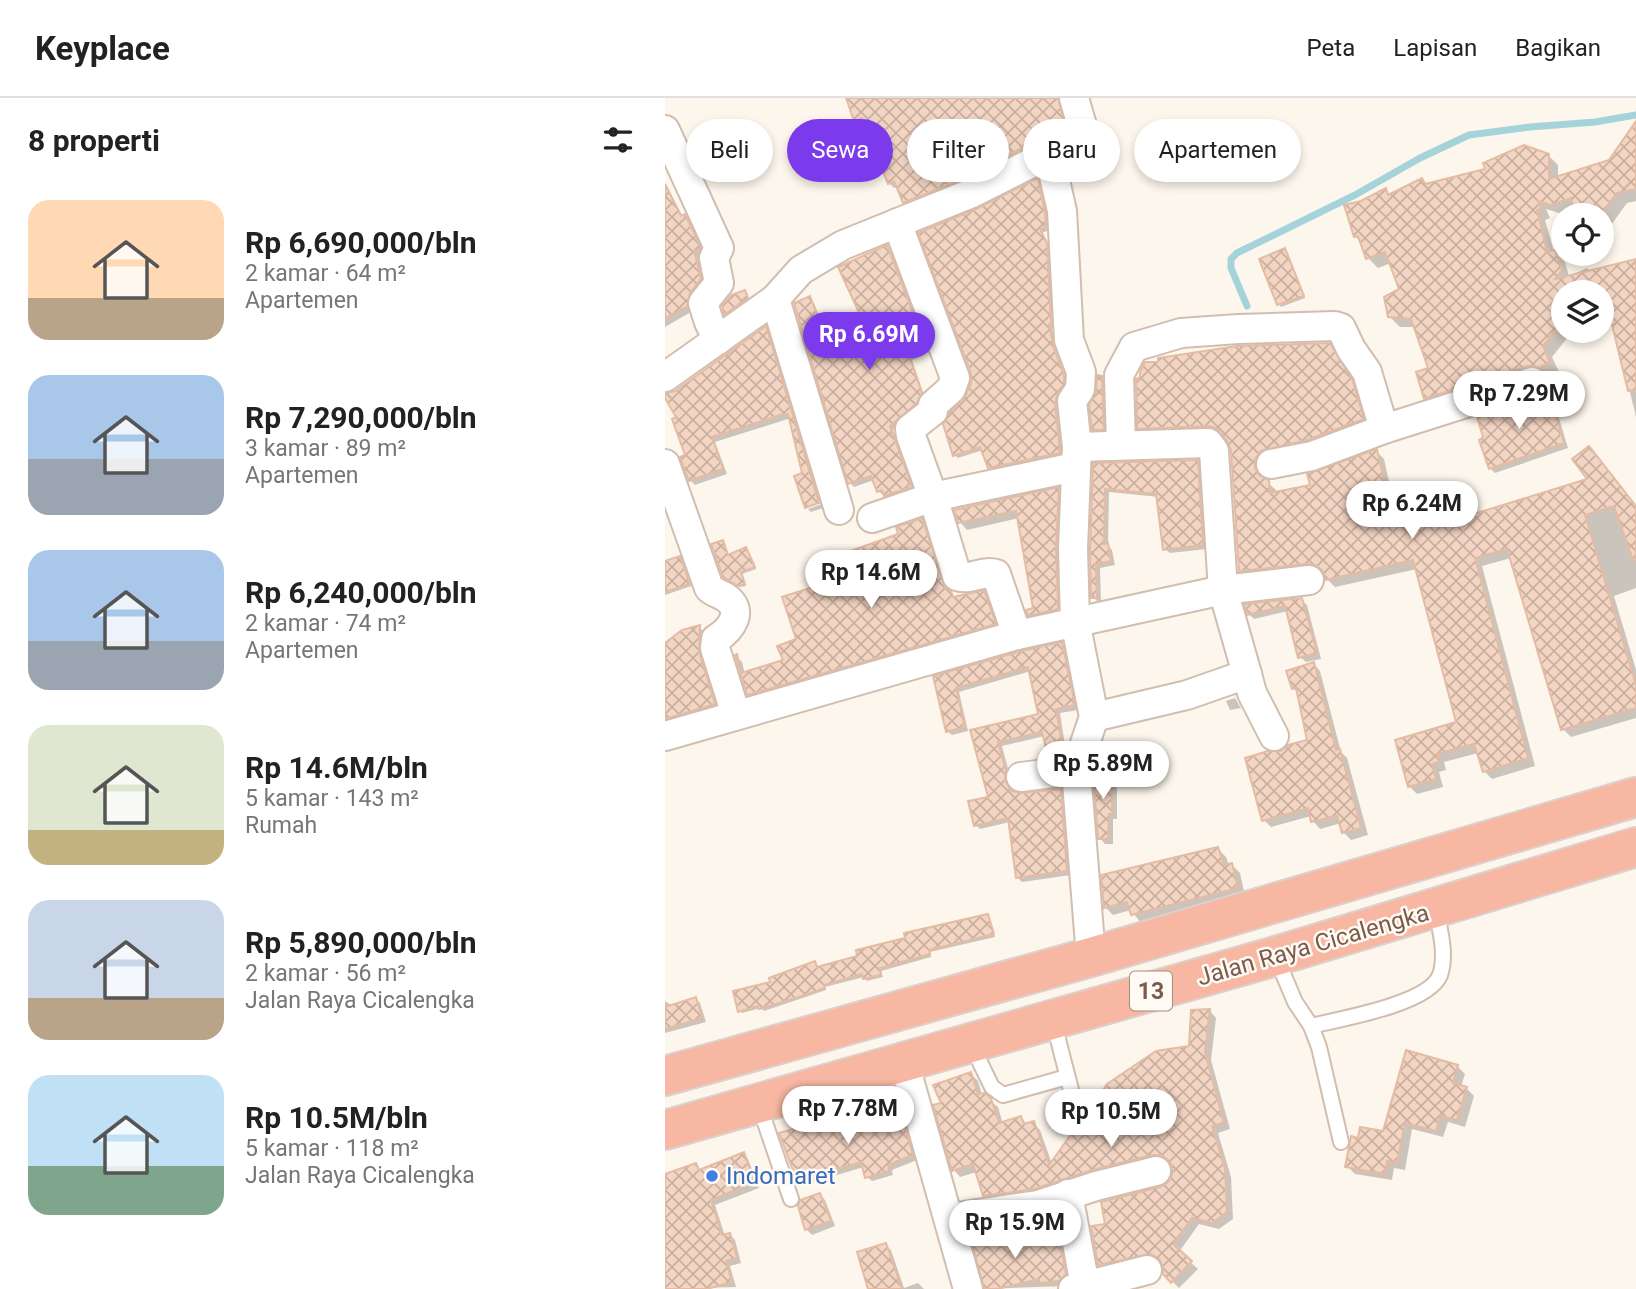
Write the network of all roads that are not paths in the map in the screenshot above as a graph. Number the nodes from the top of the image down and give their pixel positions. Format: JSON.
{"nodes":[{"id":1,"x":1074,"y":98,"type":"edge"},
{"id":2,"x":1080,"y":119,"type":"edge"},
{"id":3,"x":665,"y":130,"type":"edge"},
{"id":4,"x":1023,"y":167,"type":"edge"},
{"id":5,"x":1055,"y":182,"type":"edge"},
{"id":6,"x":897,"y":223,"type":"junction"},
{"id":7,"x":775,"y":299,"type":"junction"},
{"id":8,"x":718,"y":340,"type":"junction"},
{"id":9,"x":665,"y":377,"type":"edge"},
{"id":10,"x":1532,"y":382,"type":"dead end"},
{"id":11,"x":1384,"y":429,"type":"junction"},
{"id":12,"x":1121,"y":445,"type":"junction"},
{"id":13,"x":1076,"y":457,"type":"junction"},
{"id":14,"x":665,"y":464,"type":"edge"},
{"id":15,"x":1271,"y":464,"type":"dead end"},
{"id":16,"x":933,"y":497,"type":"junction"},
{"id":17,"x":839,"y":510,"type":"dead end"},
{"id":18,"x":872,"y":518,"type":"dead end"},
{"id":19,"x":1309,"y":580,"type":"dead end"},
{"id":20,"x":1223,"y":590,"type":"junction"},
{"id":21,"x":1075,"y":621,"type":"junction"},
{"id":22,"x":1017,"y":635,"type":"junction"},
{"id":23,"x":1247,"y":674,"type":"junction"},
{"id":24,"x":736,"y":715,"type":"junction"},
{"id":25,"x":1094,"y":717,"type":"junction"},
{"id":26,"x":665,"y":736,"type":"edge"},
{"id":27,"x":1274,"y":736,"type":"dead end"},
{"id":28,"x":1076,"y":770,"type":"junction"},
{"id":29,"x":1021,"y":777,"type":"dead end"},
{"id":30,"x":1636,"y":797,"type":"edge"},
{"id":31,"x":1636,"y":847,"type":"edge"},
{"id":32,"x":1436,"y":909,"type":"junction"},
{"id":33,"x":1276,"y":956,"type":"junction"},
{"id":34,"x":1091,"y":957,"type":"junction"},
{"id":35,"x":1053,"y":1018,"type":"junction"},
{"id":36,"x":1311,"y":1026,"type":"junction"},
{"id":37,"x":971,"y":1042,"type":"junction"},
{"id":38,"x":904,"y":1062,"type":"junction"},
{"id":39,"x":665,"y":1076,"type":"edge"},
{"id":40,"x":1067,"y":1077,"type":"junction"},
{"id":41,"x":758,"y":1103,"type":"junction"},
{"id":42,"x":1077,"y":1113,"type":"dead end"},
{"id":43,"x":665,"y":1130,"type":"edge"},
{"id":44,"x":1341,"y":1142,"type":"dead end"},
{"id":45,"x":1156,"y":1171,"type":"dead end"},
{"id":46,"x":1068,"y":1194,"type":"junction"},
{"id":47,"x":791,"y":1199,"type":"dead end"},
{"id":48,"x":950,"y":1218,"type":"junction"},
{"id":49,"x":1147,"y":1270,"type":"dead end"},
{"id":50,"x":1079,"y":1287,"type":"edge"},
{"id":51,"x":968,"y":1289,"type":"edge"}],
"edges":[{"from":1,"to":2,"type":"street"},
{"from":3,"to":8,"type":"street"},
{"from":4,"to":6,"type":"street"},
{"from":5,"to":13,"type":"street"},
{"from":6,"to":7,"type":"street"},
{"from":6,"to":16,"type":"street"},
{"from":7,"to":8,"type":"street"},
{"from":7,"to":17,"type":"street"},
{"from":8,"to":9,"type":"street"},
{"from":10,"to":11,"type":"street"},
{"from":11,"to":12,"type":"street"},
{"from":11,"to":15,"type":"street"},
{"from":12,"to":13,"type":"street"},
{"from":12,"to":20,"type":"street"},
{"from":13,"to":16,"type":"street"},
{"from":13,"to":21,"type":"street"},
{"from":14,"to":24,"type":"street"},
{"from":16,"to":18,"type":"street"},
{"from":16,"to":22,"type":"street"},
{"from":19,"to":20,"type":"street"},
{"from":20,"to":21,"type":"street"},
{"from":20,"to":23,"type":"street"},
{"from":21,"to":22,"type":"street"},
{"from":21,"to":25,"type":"street"},
{"from":22,"to":24,"type":"street"},
{"from":23,"to":25,"type":"street"},
{"from":23,"to":27,"type":"street"},
{"from":24,"to":26,"type":"street"},
{"from":25,"to":28,"type":"street"},
{"from":28,"to":29,"type":"street"},
{"from":28,"to":34,"type":"street"},
{"from":30,"to":34,"type":"highway","name":"Jalan Raya Cicalengka","number":"13"},
{"from":31,"to":32,"type":"highway","name":"Jalan Raya Cicalengka","number":"13"},
{"from":32,"to":33,"type":"highway","name":"Jalan Raya Cicalengka","number":"13"},
{"from":32,"to":36,"type":"lane"},
{"from":33,"to":35,"type":"highway","name":"Jalan Raya Cicalengka","number":"13"},
{"from":33,"to":36,"type":"lane"},
{"from":34,"to":39,"type":"highway","name":"Jalan Raya Cicalengka","number":"13"},
{"from":35,"to":37,"type":"highway","name":"Jalan Raya Cicalengka","number":"13"},
{"from":35,"to":40,"type":"lane"},
{"from":36,"to":44,"type":"lane"},
{"from":37,"to":38,"type":"highway","name":"Jalan Raya Cicalengka","number":"13"},
{"from":37,"to":40,"type":"lane"},
{"from":38,"to":41,"type":"highway","name":"Jalan Raya Cicalengka","number":"13"},
{"from":38,"to":48,"type":"street"},
{"from":40,"to":42,"type":"lane"},
{"from":41,"to":43,"type":"highway","name":"Jalan Raya Cicalengka","number":"13"},
{"from":41,"to":47,"type":"lane"},
{"from":45,"to":46,"type":"street"},
{"from":46,"to":48,"type":"street"},
{"from":46,"to":50,"type":"street"},
{"from":48,"to":51,"type":"street"},
{"from":49,"to":50,"type":"street"}]}
